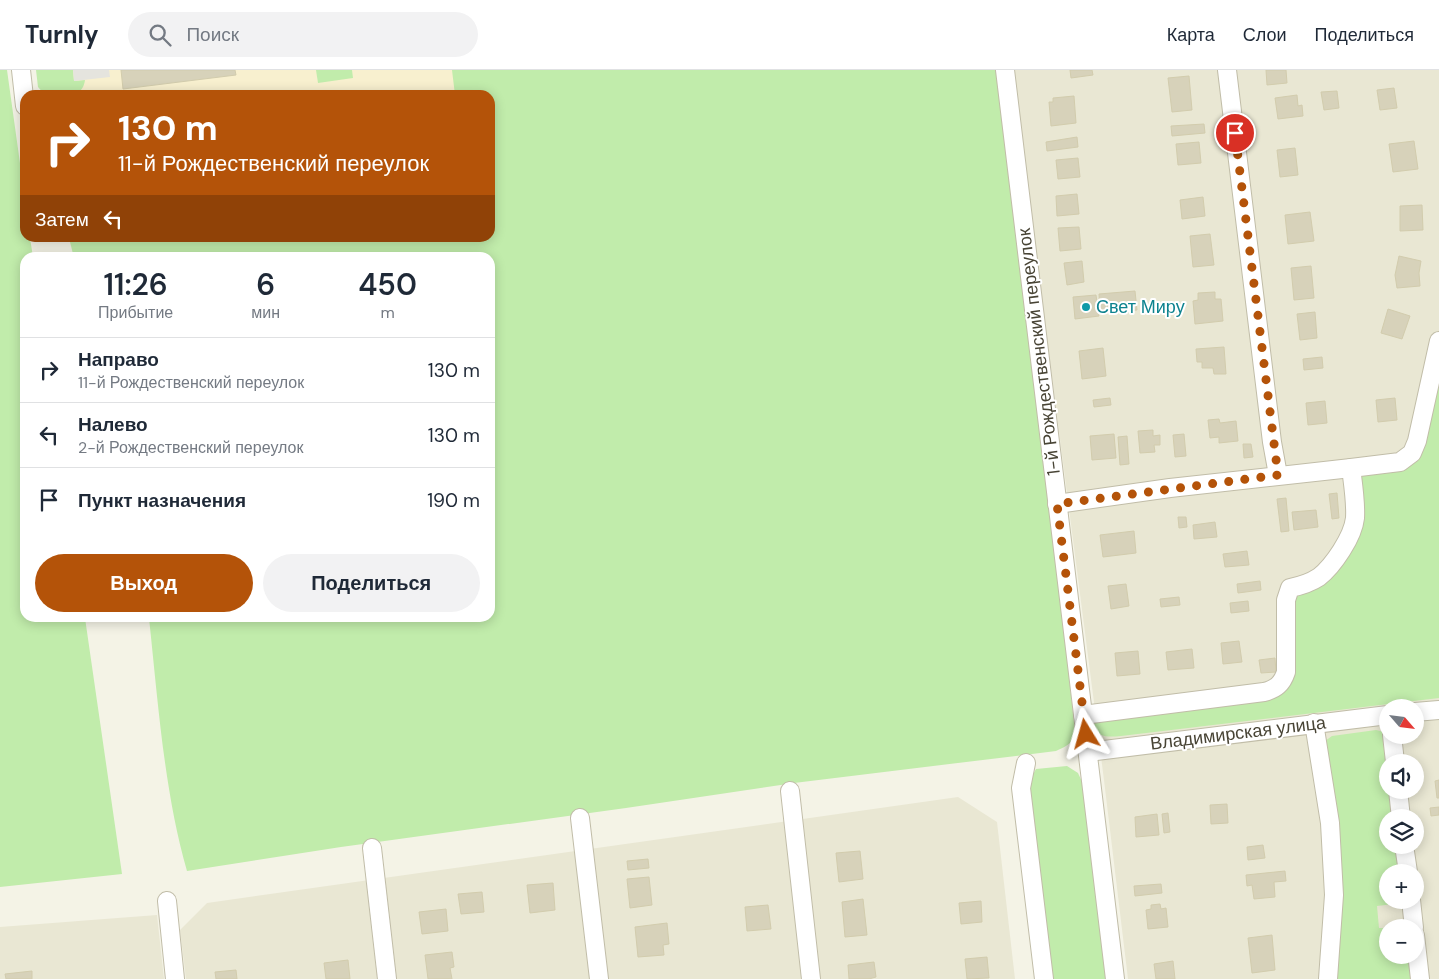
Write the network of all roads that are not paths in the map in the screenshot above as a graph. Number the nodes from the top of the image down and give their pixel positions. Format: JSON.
{"nodes":[{"id":1,"x":21,"y":70,"type":"edge"},
{"id":2,"x":1005,"y":70,"type":"edge"},
{"id":3,"x":1227,"y":70,"type":"edge"},
{"id":4,"x":23,"y":90,"type":"edge"},
{"id":5,"x":1439,"y":341,"type":"edge"},
{"id":6,"x":1350,"y":468,"type":"junction"},
{"id":7,"x":1278,"y":475,"type":"junction"},
{"id":8,"x":1057,"y":504,"type":"junction"},
{"id":9,"x":1439,"y":710,"type":"edge"},
{"id":10,"x":1424,"y":711,"type":"edge"},
{"id":11,"x":1083,"y":716,"type":"junction"},
{"id":12,"x":1379,"y":716,"type":"edge"},
{"id":13,"x":1314,"y":723,"type":"junction"},
{"id":14,"x":1088,"y":752,"type":"junction"},
{"id":15,"x":1026,"y":763,"type":"dead end"},
{"id":16,"x":790,"y":791,"type":"dead end"},
{"id":17,"x":580,"y":818,"type":"dead end"},
{"id":18,"x":372,"y":848,"type":"dead end"},
{"id":19,"x":167,"y":901,"type":"dead end"},
{"id":20,"x":1418,"y":964,"type":"edge"},
{"id":21,"x":176,"y":979,"type":"edge"},
{"id":22,"x":387,"y":979,"type":"edge"},
{"id":23,"x":599,"y":979,"type":"edge"},
{"id":24,"x":811,"y":979,"type":"edge"},
{"id":25,"x":1044,"y":979,"type":"edge"},
{"id":26,"x":1115,"y":979,"type":"edge"},
{"id":27,"x":1328,"y":979,"type":"edge"},
{"id":28,"x":1420,"y":979,"type":"edge"}],
"edges":[{"from":1,"to":4,"type":"street"},
{"from":2,"to":8,"type":"street","name":"1-й Рождественский переулок"},
{"from":3,"to":7,"type":"street"},
{"from":5,"to":6,"type":"street"},
{"from":6,"to":7,"type":"street"},
{"from":6,"to":11,"type":"street"},
{"from":7,"to":8,"type":"street"},
{"from":8,"to":11,"type":"street","name":"1-й Рождественский переулок"},
{"from":9,"to":10,"type":"street"},
{"from":11,"to":14,"type":"street","name":"1-й Рождественский переулок"},
{"from":12,"to":13,"type":"street","name":"Владимирская улица"},
{"from":13,"to":14,"type":"street","name":"Владимирская улица"},
{"from":13,"to":27,"type":"street"},
{"from":14,"to":26,"type":"street","name":"1-й Рождественский переулок"},
{"from":15,"to":25,"type":"street"},
{"from":16,"to":24,"type":"street"},
{"from":17,"to":23,"type":"street"},
{"from":18,"to":22,"type":"street"},
{"from":19,"to":21,"type":"street"},
{"from":20,"to":28,"type":"street"}]}
